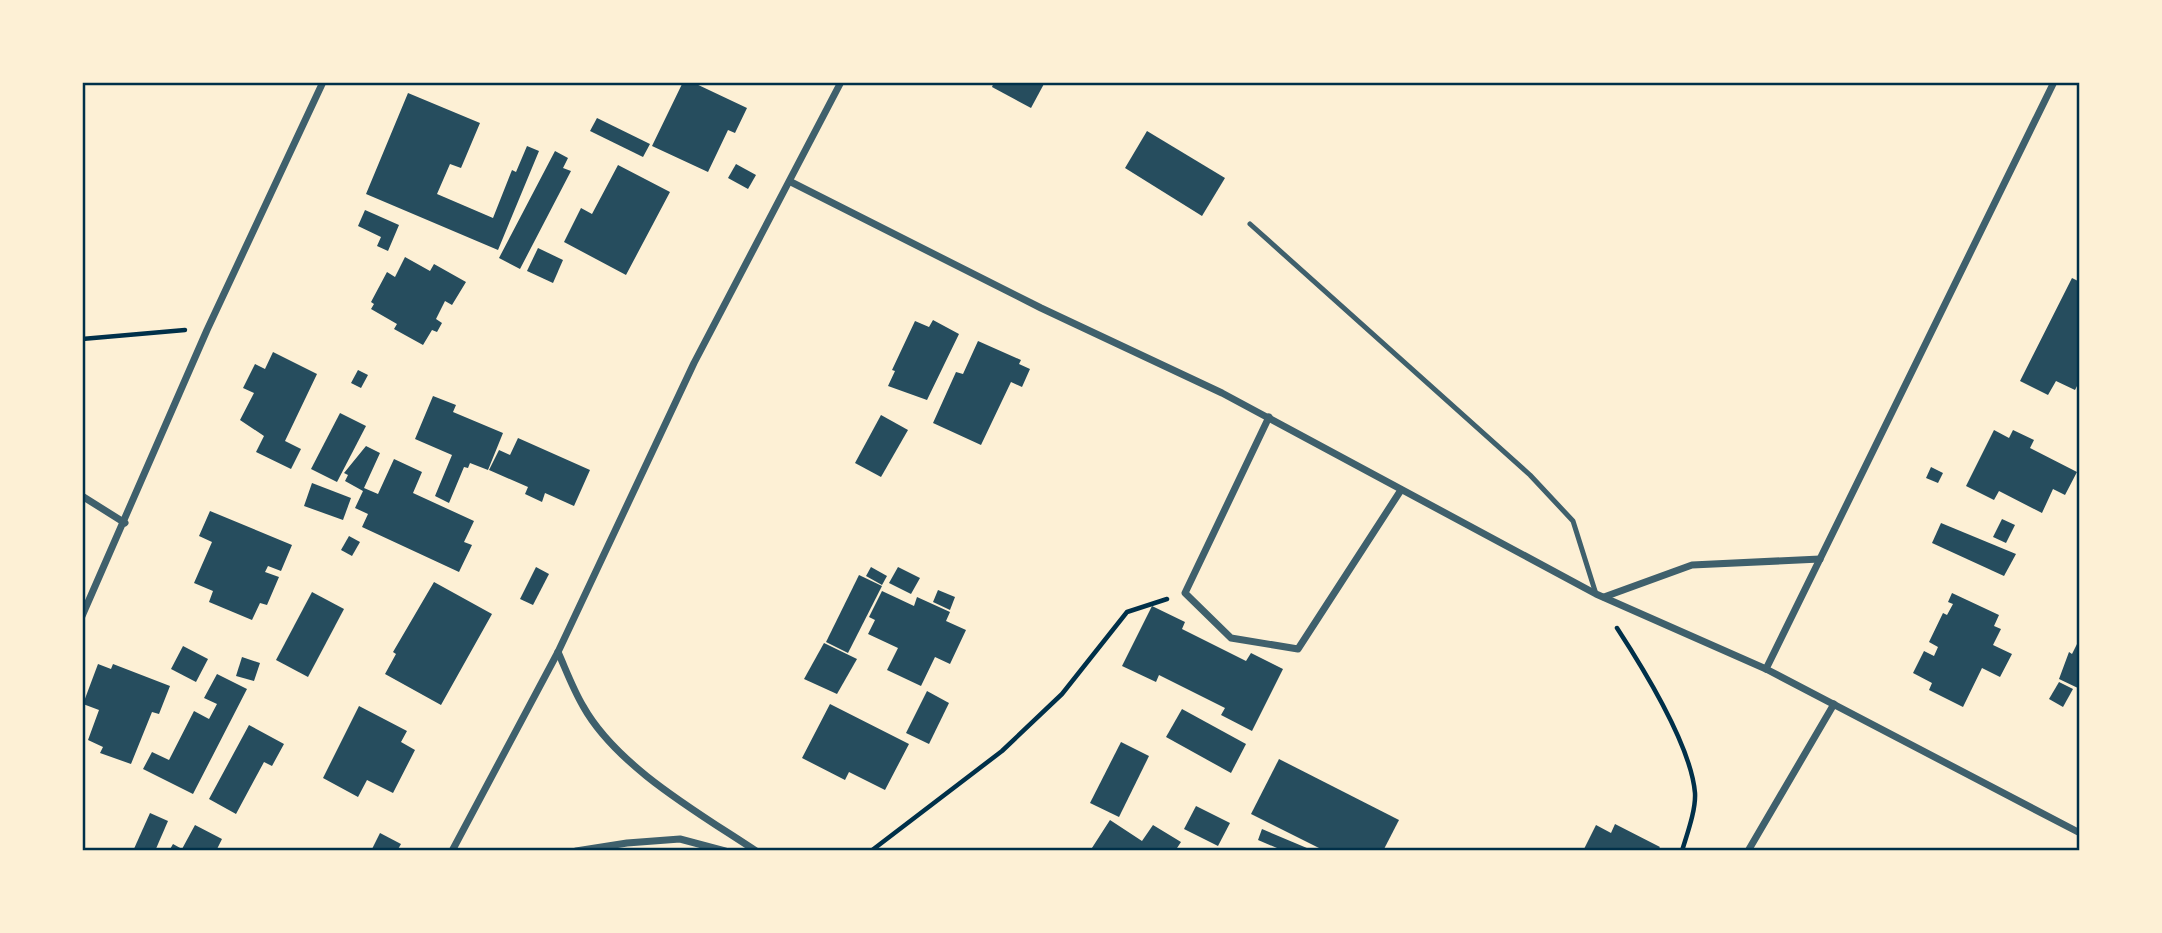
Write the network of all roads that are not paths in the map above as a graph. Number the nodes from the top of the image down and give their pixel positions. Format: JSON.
{"nodes":[{"id":1,"x":323,"y":82,"type":"edge"},
{"id":2,"x":841,"y":82,"type":"edge"},
{"id":3,"x":2054,"y":82,"type":"edge"},
{"id":4,"x":792,"y":181,"type":"junction"},
{"id":5,"x":1250,"y":224,"type":"dead end"},
{"id":6,"x":1269,"y":417,"type":"junction"},
{"id":7,"x":1401,"y":490,"type":"junction"},
{"id":8,"x":82,"y":496,"type":"edge"},
{"id":9,"x":125,"y":523,"type":"junction"},
{"id":10,"x":1820,"y":559,"type":"junction"},
{"id":11,"x":1600,"y":596,"type":"junction"},
{"id":12,"x":82,"y":616,"type":"edge"},
{"id":13,"x":558,"y":652,"type":"junction"},
{"id":14,"x":1766,"y":669,"type":"junction"},
{"id":15,"x":1835,"y":704,"type":"junction"},
{"id":16,"x":2080,"y":833,"type":"edge"},
{"id":17,"x":452,"y":851,"type":"edge"},
{"id":18,"x":576,"y":851,"type":"edge"},
{"id":19,"x":725,"y":851,"type":"edge"},
{"id":20,"x":756,"y":851,"type":"edge"},
{"id":21,"x":1748,"y":851,"type":"edge"}],
"edges":[{"from":1,"to":9,"type":"street"},
{"from":2,"to":4,"type":"street"},
{"from":3,"to":10,"type":"street"},
{"from":4,"to":6,"type":"street"},
{"from":4,"to":13,"type":"street"},
{"from":5,"to":11,"type":"lane"},
{"from":6,"to":7,"type":"street"},
{"from":6,"to":7,"type":"street"},
{"from":7,"to":11,"type":"street"},
{"from":8,"to":9,"type":"street"},
{"from":9,"to":12,"type":"street"},
{"from":10,"to":11,"type":"street"},
{"from":10,"to":14,"type":"street"},
{"from":11,"to":14,"type":"street"},
{"from":13,"to":17,"type":"street"},
{"from":13,"to":20,"type":"street"},
{"from":14,"to":15,"type":"street"},
{"from":15,"to":16,"type":"street"},
{"from":15,"to":21,"type":"street"},
{"from":18,"to":19,"type":"street"}]}
